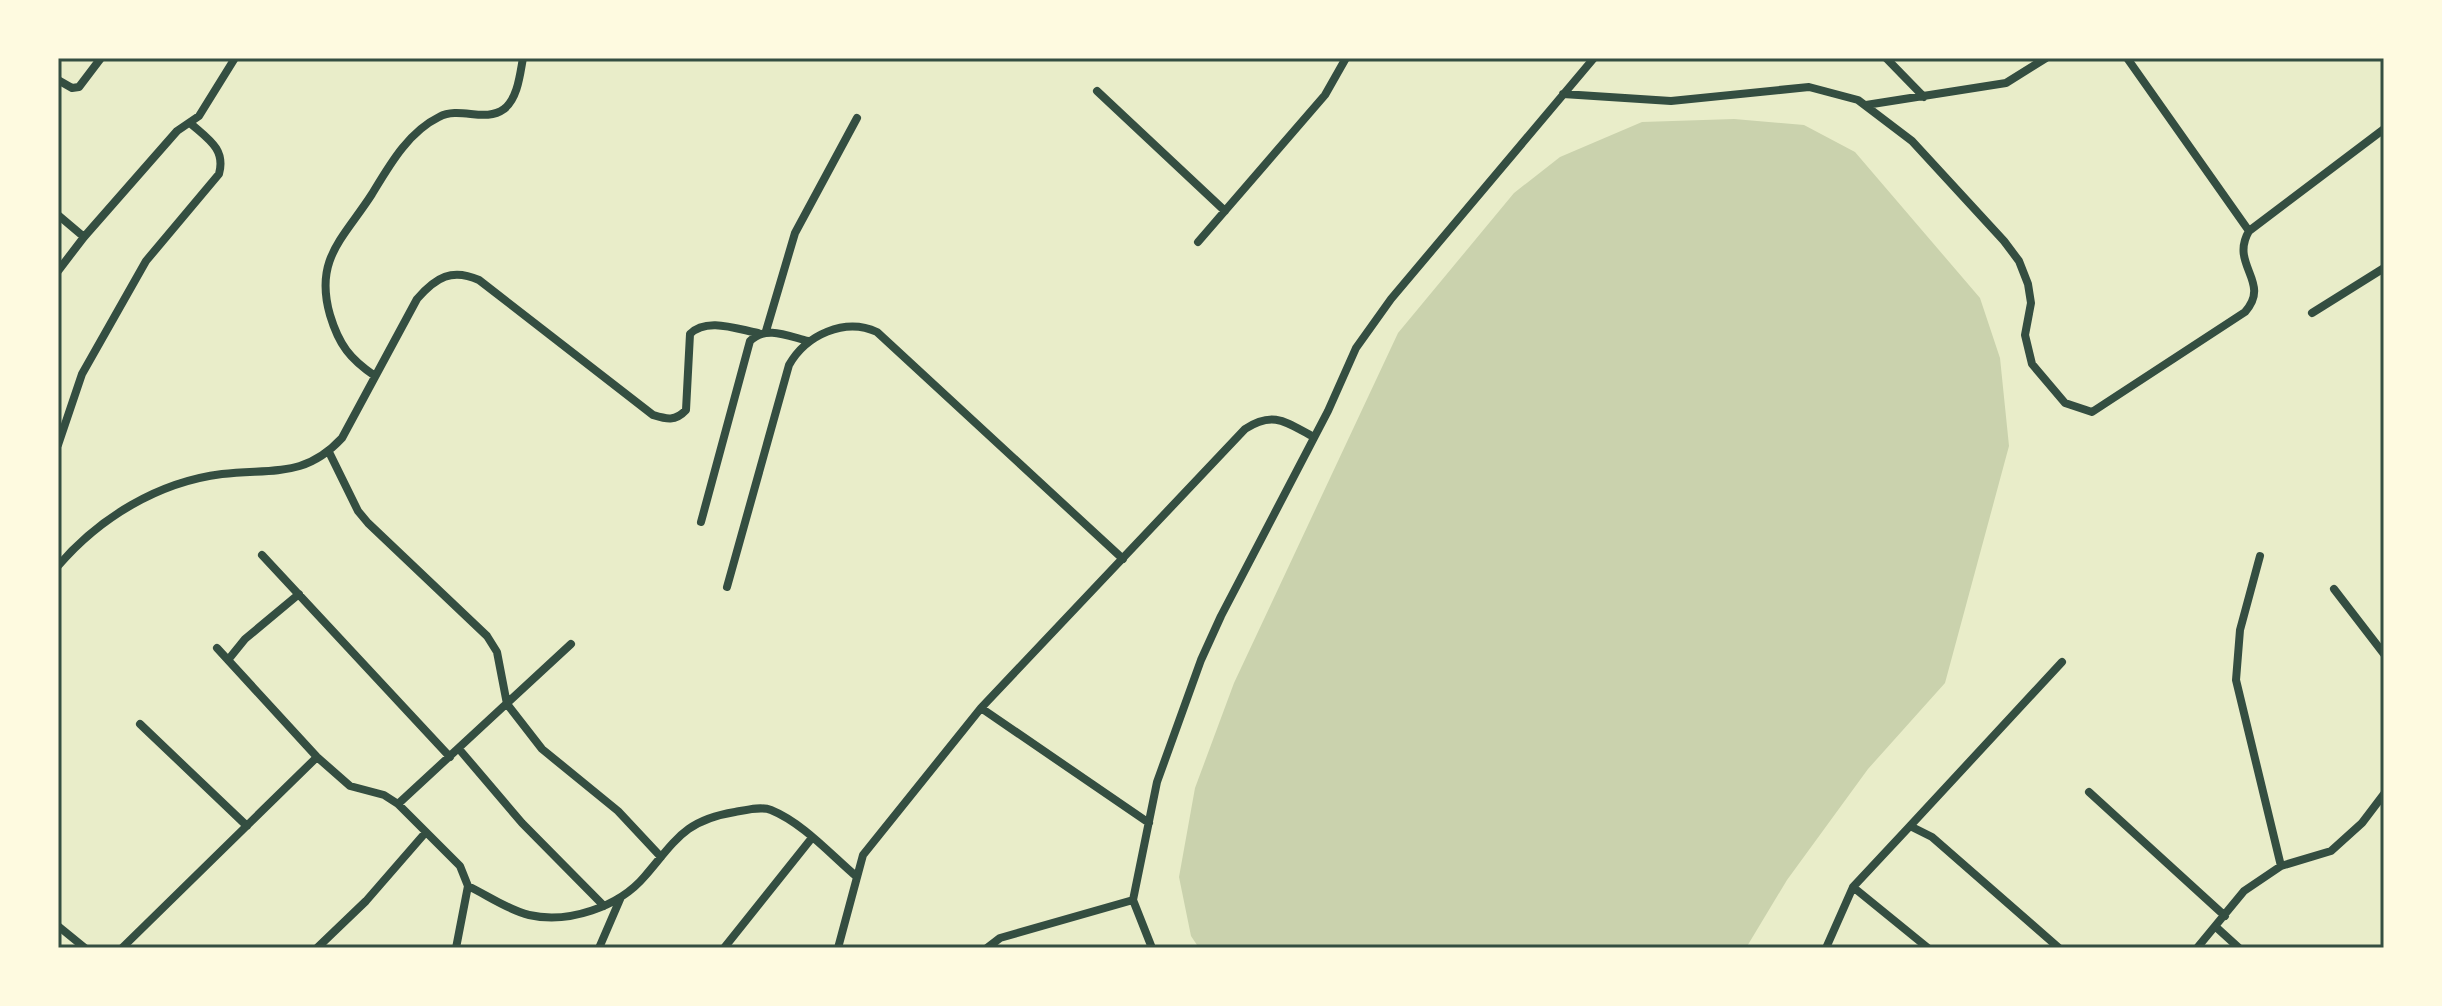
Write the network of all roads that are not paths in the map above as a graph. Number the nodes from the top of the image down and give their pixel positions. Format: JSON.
{"nodes":[{"id":1,"x":101,"y":58,"type":"edge"},
{"id":2,"x":235,"y":58,"type":"edge"},
{"id":3,"x":523,"y":58,"type":"edge"},
{"id":4,"x":1346,"y":58,"type":"edge"},
{"id":5,"x":1594,"y":58,"type":"edge"},
{"id":6,"x":1886,"y":58,"type":"edge"},
{"id":7,"x":2046,"y":58,"type":"edge"},
{"id":8,"x":2127,"y":58,"type":"edge"},
{"id":9,"x":58,"y":80,"type":"edge"},
{"id":10,"x":1097,"y":91,"type":"dead end"},
{"id":11,"x":1563,"y":94,"type":"junction"},
{"id":12,"x":1924,"y":97,"type":"junction"},
{"id":13,"x":1866,"y":105,"type":"junction"},
{"id":14,"x":857,"y":118,"type":"dead end"},
{"id":15,"x":190,"y":123,"type":"junction"},
{"id":16,"x":2384,"y":129,"type":"edge"},
{"id":17,"x":1225,"y":211,"type":"junction"},
{"id":18,"x":58,"y":215,"type":"edge"},
{"id":19,"x":2249,"y":231,"type":"junction"},
{"id":20,"x":84,"y":237,"type":"junction"},
{"id":21,"x":1198,"y":242,"type":"dead end"},
{"id":22,"x":2384,"y":268,"type":"edge"},
{"id":23,"x":58,"y":271,"type":"edge"},
{"id":24,"x":2312,"y":313,"type":"dead end"},
{"id":25,"x":762,"y":332,"type":"junction"},
{"id":26,"x":808,"y":341,"type":"junction"},
{"id":27,"x":375,"y":376,"type":"junction"},
{"id":28,"x":1314,"y":437,"type":"junction"},
{"id":29,"x":58,"y":445,"type":"edge"},
{"id":30,"x":329,"y":452,"type":"junction"},
{"id":31,"x":701,"y":522,"type":"dead end"},
{"id":32,"x":262,"y":555,"type":"dead end"},
{"id":33,"x":2260,"y":556,"type":"dead end"},
{"id":34,"x":1123,"y":559,"type":"junction"},
{"id":35,"x":58,"y":566,"type":"edge"},
{"id":36,"x":727,"y":587,"type":"dead end"},
{"id":37,"x":2334,"y":589,"type":"dead end"},
{"id":38,"x":299,"y":594,"type":"junction"},
{"id":39,"x":571,"y":644,"type":"dead end"},
{"id":40,"x":217,"y":648,"type":"dead end"},
{"id":41,"x":2384,"y":654,"type":"edge"},
{"id":42,"x":228,"y":660,"type":"junction"},
{"id":43,"x":2062,"y":662,"type":"dead end"},
{"id":44,"x":507,"y":704,"type":"junction"},
{"id":45,"x":981,"y":708,"type":"junction"},
{"id":46,"x":140,"y":724,"type":"dead end"},
{"id":47,"x":459,"y":749,"type":"junction"},
{"id":48,"x":317,"y":757,"type":"junction"},
{"id":49,"x":450,"y":757,"type":"junction"},
{"id":50,"x":2089,"y":792,"type":"dead end"},
{"id":51,"x":2384,"y":794,"type":"edge"},
{"id":52,"x":398,"y":804,"type":"junction"},
{"id":53,"x":1149,"y":823,"type":"junction"},
{"id":54,"x":247,"y":826,"type":"junction"},
{"id":55,"x":1910,"y":826,"type":"junction"},
{"id":56,"x":426,"y":832,"type":"junction"},
{"id":57,"x":811,"y":839,"type":"junction"},
{"id":58,"x":661,"y":857,"type":"junction"},
{"id":59,"x":2281,"y":866,"type":"junction"},
{"id":60,"x":857,"y":877,"type":"junction"},
{"id":61,"x":468,"y":886,"type":"junction"},
{"id":62,"x":1853,"y":887,"type":"junction"},
{"id":63,"x":621,"y":897,"type":"junction"},
{"id":64,"x":1133,"y":900,"type":"junction"},
{"id":65,"x":604,"y":906,"type":"junction"},
{"id":66,"x":2225,"y":916,"type":"junction"},
{"id":67,"x":2216,"y":927,"type":"junction"},
{"id":68,"x":59,"y":929,"type":"edge"},
{"id":69,"x":85,"y":948,"type":"edge"},
{"id":70,"x":122,"y":948,"type":"edge"},
{"id":71,"x":317,"y":948,"type":"edge"},
{"id":72,"x":456,"y":948,"type":"edge"},
{"id":73,"x":599,"y":948,"type":"edge"},
{"id":74,"x":724,"y":948,"type":"edge"},
{"id":75,"x":838,"y":948,"type":"edge"},
{"id":76,"x":987,"y":948,"type":"edge"},
{"id":77,"x":1152,"y":948,"type":"edge"},
{"id":78,"x":1826,"y":948,"type":"edge"},
{"id":79,"x":1928,"y":948,"type":"edge"},
{"id":80,"x":2059,"y":948,"type":"edge"},
{"id":81,"x":2197,"y":948,"type":"edge"},
{"id":82,"x":2239,"y":948,"type":"edge"}],
"edges":[{"from":1,"to":9,"type":"street"},
{"from":2,"to":15,"type":"street"},
{"from":3,"to":27,"type":"street"},
{"from":4,"to":17,"type":"street"},
{"from":5,"to":11,"type":"street"},
{"from":6,"to":12,"type":"street"},
{"from":7,"to":12,"type":"street"},
{"from":8,"to":19,"type":"street"},
{"from":10,"to":17,"type":"street"},
{"from":11,"to":13,"type":"street"},
{"from":11,"to":28,"type":"street"},
{"from":12,"to":13,"type":"street"},
{"from":13,"to":19,"type":"street"},
{"from":14,"to":25,"type":"street"},
{"from":15,"to":20,"type":"street"},
{"from":15,"to":29,"type":"street"},
{"from":16,"to":19,"type":"street"},
{"from":17,"to":21,"type":"street"},
{"from":18,"to":20,"type":"street"},
{"from":20,"to":23,"type":"street"},
{"from":22,"to":24,"type":"street"},
{"from":25,"to":26,"type":"street"},
{"from":25,"to":27,"type":"street"},
{"from":25,"to":31,"type":"street"},
{"from":26,"to":34,"type":"street"},
{"from":26,"to":36,"type":"street"},
{"from":27,"to":30,"type":"street"},
{"from":28,"to":34,"type":"street"},
{"from":28,"to":53,"type":"street"},
{"from":30,"to":35,"type":"street"},
{"from":30,"to":44,"type":"street"},
{"from":32,"to":38,"type":"street"},
{"from":33,"to":59,"type":"street"},
{"from":34,"to":45,"type":"street"},
{"from":37,"to":41,"type":"street"},
{"from":38,"to":42,"type":"street"},
{"from":38,"to":49,"type":"street"},
{"from":39,"to":44,"type":"street"},
{"from":40,"to":42,"type":"street"},
{"from":42,"to":48,"type":"street"},
{"from":43,"to":55,"type":"street"},
{"from":44,"to":47,"type":"street"},
{"from":44,"to":58,"type":"street"},
{"from":45,"to":53,"type":"street"},
{"from":45,"to":60,"type":"street"},
{"from":46,"to":54,"type":"street"},
{"from":47,"to":49,"type":"street"},
{"from":47,"to":65,"type":"street"},
{"from":48,"to":52,"type":"street"},
{"from":48,"to":54,"type":"street"},
{"from":49,"to":52,"type":"street"},
{"from":50,"to":66,"type":"street"},
{"from":51,"to":59,"type":"street"},
{"from":52,"to":56,"type":"street"},
{"from":53,"to":64,"type":"street"},
{"from":54,"to":70,"type":"street"},
{"from":55,"to":62,"type":"street"},
{"from":55,"to":80,"type":"street"},
{"from":56,"to":61,"type":"street"},
{"from":56,"to":71,"type":"street"},
{"from":57,"to":58,"type":"street"},
{"from":57,"to":60,"type":"street"},
{"from":57,"to":74,"type":"street"},
{"from":58,"to":63,"type":"street"},
{"from":59,"to":66,"type":"street"},
{"from":60,"to":75,"type":"street"},
{"from":61,"to":65,"type":"street"},
{"from":61,"to":72,"type":"street"},
{"from":62,"to":78,"type":"street"},
{"from":62,"to":79,"type":"street"},
{"from":63,"to":65,"type":"street"},
{"from":63,"to":73,"type":"street"},
{"from":64,"to":76,"type":"street"},
{"from":64,"to":77,"type":"street"},
{"from":66,"to":67,"type":"street"},
{"from":67,"to":81,"type":"street"},
{"from":67,"to":82,"type":"street"},
{"from":68,"to":69,"type":"street"}]}
